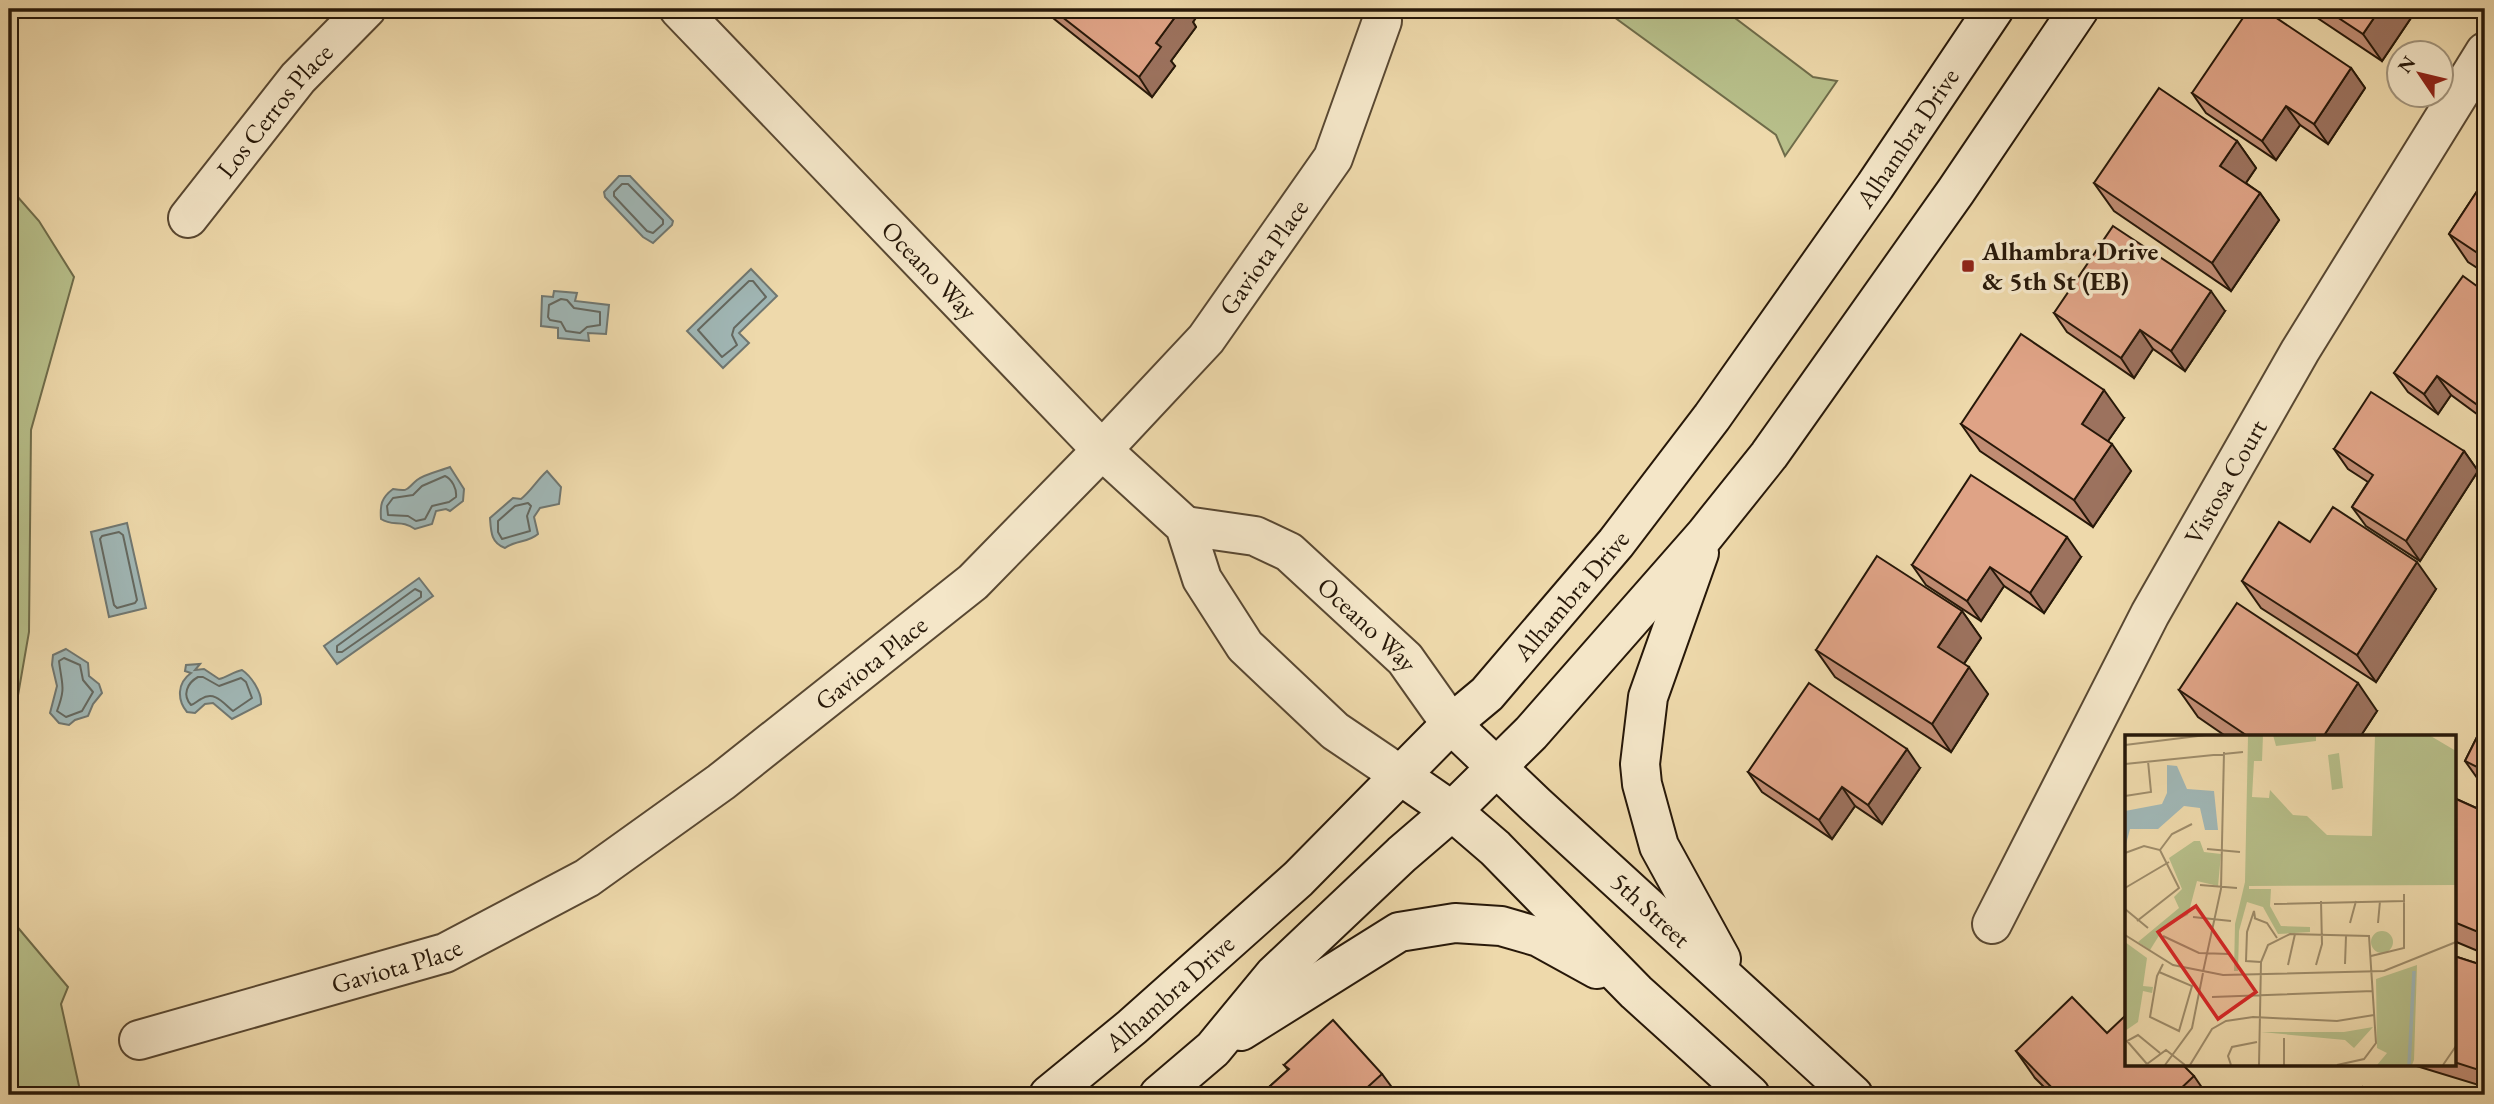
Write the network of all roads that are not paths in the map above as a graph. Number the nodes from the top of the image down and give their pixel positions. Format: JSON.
{"nodes":[{"id":1,"x":366,"y":9,"type":"edge"},
{"id":2,"x":679,"y":9,"type":"edge"},
{"id":3,"x":1994,"y":9,"type":"edge"},
{"id":4,"x":2079,"y":9,"type":"edge"},
{"id":5,"x":1382,"y":21,"type":"dead end"},
{"id":6,"x":2485,"y":52,"type":"edge"},
{"id":7,"x":188,"y":218,"type":"dead end"},
{"id":8,"x":1102,"y":450,"type":"junction"},
{"id":9,"x":1185,"y":526,"type":"junction"},
{"id":10,"x":1705,"y":535,"type":"junction"},
{"id":11,"x":1451,"y":724,"type":"junction"},
{"id":12,"x":1497,"y":768,"type":"junction"},
{"id":13,"x":1400,"y":775,"type":"junction"},
{"id":14,"x":1452,"y":811,"type":"junction"},
{"id":15,"x":1992,"y":924,"type":"dead end"},
{"id":16,"x":1738,"y":988,"type":"junction"},
{"id":17,"x":1636,"y":992,"type":"junction"},
{"id":18,"x":139,"y":1040,"type":"dead end"},
{"id":19,"x":1213,"y":1049,"type":"junction"},
{"id":20,"x":1049,"y":1095,"type":"edge"},
{"id":21,"x":1159,"y":1095,"type":"edge"},
{"id":22,"x":1750,"y":1095,"type":"edge"},
{"id":23,"x":1853,"y":1095,"type":"edge"}],
"edges":[{"from":1,"to":7,"type":"main road","name":"Los Cerros Place"},
{"from":2,"to":8,"type":"main road","name":"Oceano Way"},
{"from":3,"to":11,"type":"main road","name":"Alhambra Drive"},
{"from":4,"to":10,"type":"main road"},
{"from":5,"to":8,"type":"main road","name":"Gaviota Place"},
{"from":6,"to":15,"type":"main road","name":"Vistosa Court"},
{"from":8,"to":9,"type":"main road","name":"Oceano Way"},
{"from":8,"to":18,"type":"main road","name":"Gaviota Place"},
{"from":9,"to":11,"type":"main road","name":"Oceano Way"},
{"from":9,"to":13,"type":"main road","name":"Oceano Way"},
{"from":10,"to":12,"type":"main road"},
{"from":10,"to":16,"type":"main road"},
{"from":11,"to":12,"type":"main road","name":"5th Street"},
{"from":11,"to":13,"type":"main road","name":"Alhambra Drive"},
{"from":12,"to":14,"type":"main road"},
{"from":12,"to":16,"type":"main road","name":"5th Street"},
{"from":13,"to":14,"type":"main road"},
{"from":13,"to":20,"type":"main road","name":"Alhambra Drive"},
{"from":14,"to":17,"type":"main road"},
{"from":14,"to":19,"type":"main road"},
{"from":16,"to":23,"type":"main road","name":"5th Street"},
{"from":17,"to":19,"type":"main road"},
{"from":17,"to":22,"type":"main road"},
{"from":19,"to":21,"type":"main road"}]}
